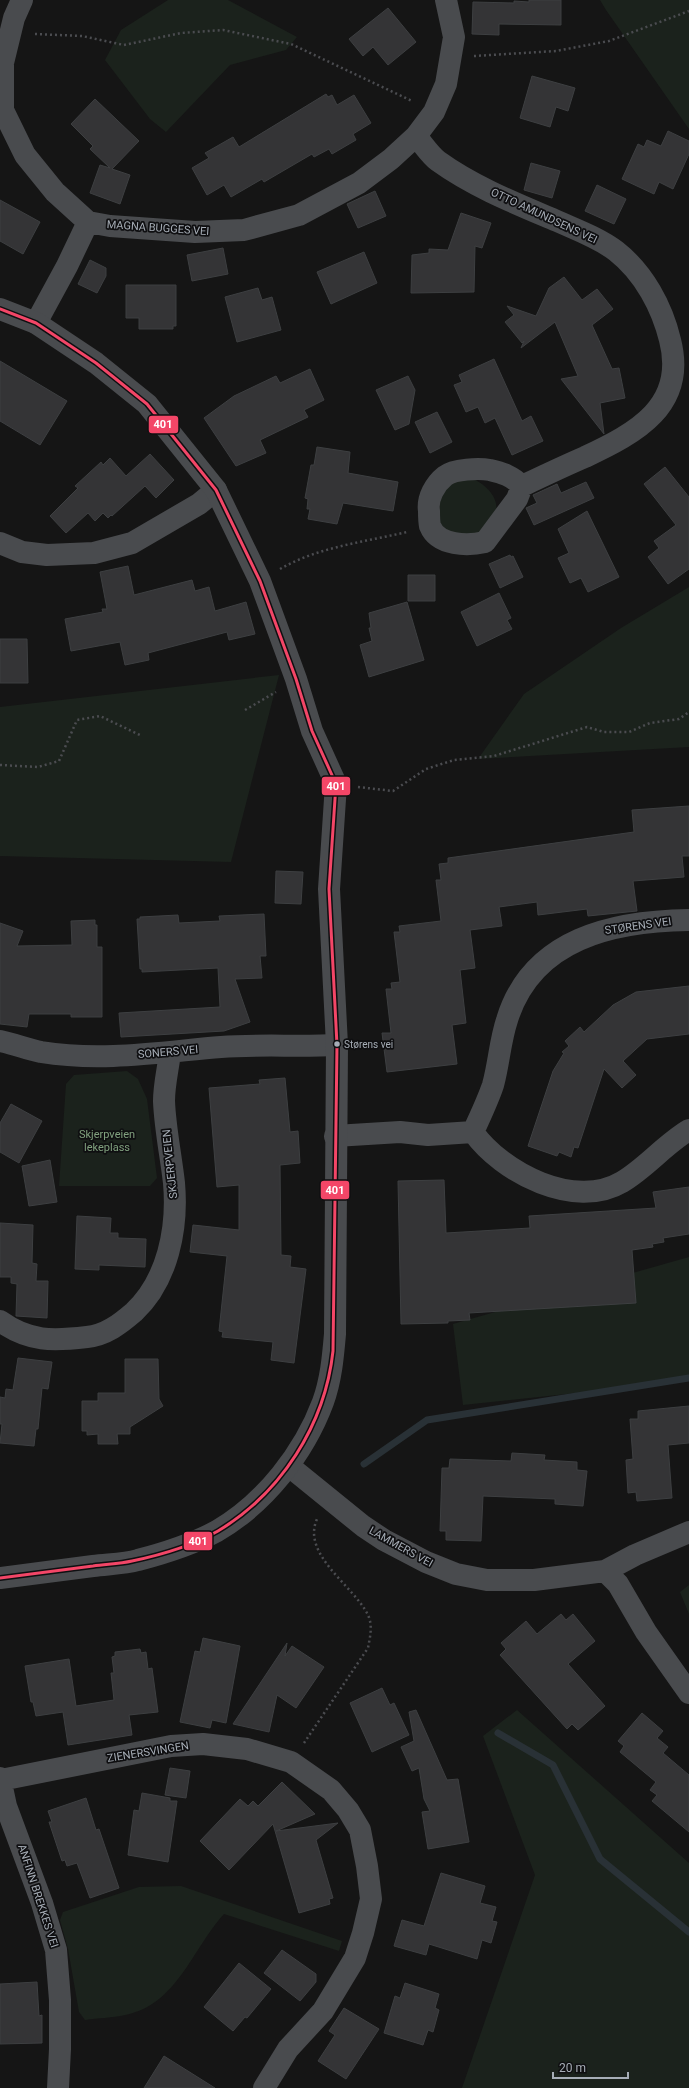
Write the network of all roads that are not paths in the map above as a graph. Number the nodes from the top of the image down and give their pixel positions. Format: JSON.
{"nodes":[{"id":1,"x":22,"y":0,"type":"edge"},
{"id":2,"x":446,"y":0,"type":"edge"},
{"id":3,"x":416,"y":136,"type":"junction"},
{"id":4,"x":88,"y":222,"type":"junction"},
{"id":5,"x":0,"y":309,"type":"edge"},
{"id":6,"x":36,"y":323,"type":"junction"},
{"id":7,"x":522,"y":486,"type":"junction"},
{"id":8,"x":216,"y":490,"type":"junction"},
{"id":9,"x":0,"y":543,"type":"edge"},
{"id":10,"x":689,"y":920,"type":"edge"},
{"id":11,"x":0,"y":1041,"type":"edge"},
{"id":12,"x":336,"y":1045,"type":"junction"},
{"id":13,"x":170,"y":1053,"type":"junction"},
{"id":14,"x":689,"y":1130,"type":"edge"},
{"id":15,"x":473,"y":1132,"type":"junction"},
{"id":16,"x":335,"y":1136,"type":"junction"},
{"id":17,"x":0,"y":1321,"type":"edge"},
{"id":18,"x":289,"y":1466,"type":"junction"},
{"id":19,"x":689,"y":1532,"type":"edge"},
{"id":20,"x":605,"y":1571,"type":"junction"},
{"id":21,"x":0,"y":1578,"type":"edge"},
{"id":22,"x":689,"y":1693,"type":"edge"},
{"id":23,"x":0,"y":1779,"type":"edge"},
{"id":24,"x":58,"y":2088,"type":"edge"},
{"id":25,"x":264,"y":2088,"type":"edge"}],
"edges":[{"from":1,"to":4,"type":"street"},
{"from":2,"to":3,"type":"street","name":"MAGNA BUGGES VEI"},
{"from":3,"to":4,"type":"street","name":"MAGNA BUGGES VEI"},
{"from":3,"to":7,"type":"street","name":"OTTO AMUNDSENS VEI"},
{"from":4,"to":6,"type":"street"},
{"from":5,"to":6,"type":"street"},
{"from":6,"to":8,"type":"street"},
{"from":7,"to":7,"type":"street"},
{"from":8,"to":9,"type":"street"},
{"from":8,"to":12,"type":"street"},
{"from":10,"to":15,"type":"street","name":"STØRENS VEI"},
{"from":11,"to":13,"type":"street","name":"SONERS VEI"},
{"from":12,"to":13,"type":"street","name":"SONERS VEI"},
{"from":12,"to":16,"type":"street"},
{"from":13,"to":17,"type":"street","name":"SKJERPVEIEN"},
{"from":14,"to":15,"type":"street"},
{"from":15,"to":16,"type":"street"},
{"from":16,"to":18,"type":"street"},
{"from":18,"to":20,"type":"street","name":"LAMMERS VEI"},
{"from":18,"to":21,"type":"street"},
{"from":19,"to":20,"type":"street","name":"LAMMERS VEI"},
{"from":20,"to":22,"type":"street"},
{"from":23,"to":24,"type":"street","name":"ANFINN BREKKES VEI"},
{"from":23,"to":25,"type":"street","name":"ZIENERSVINGEN"}]}
